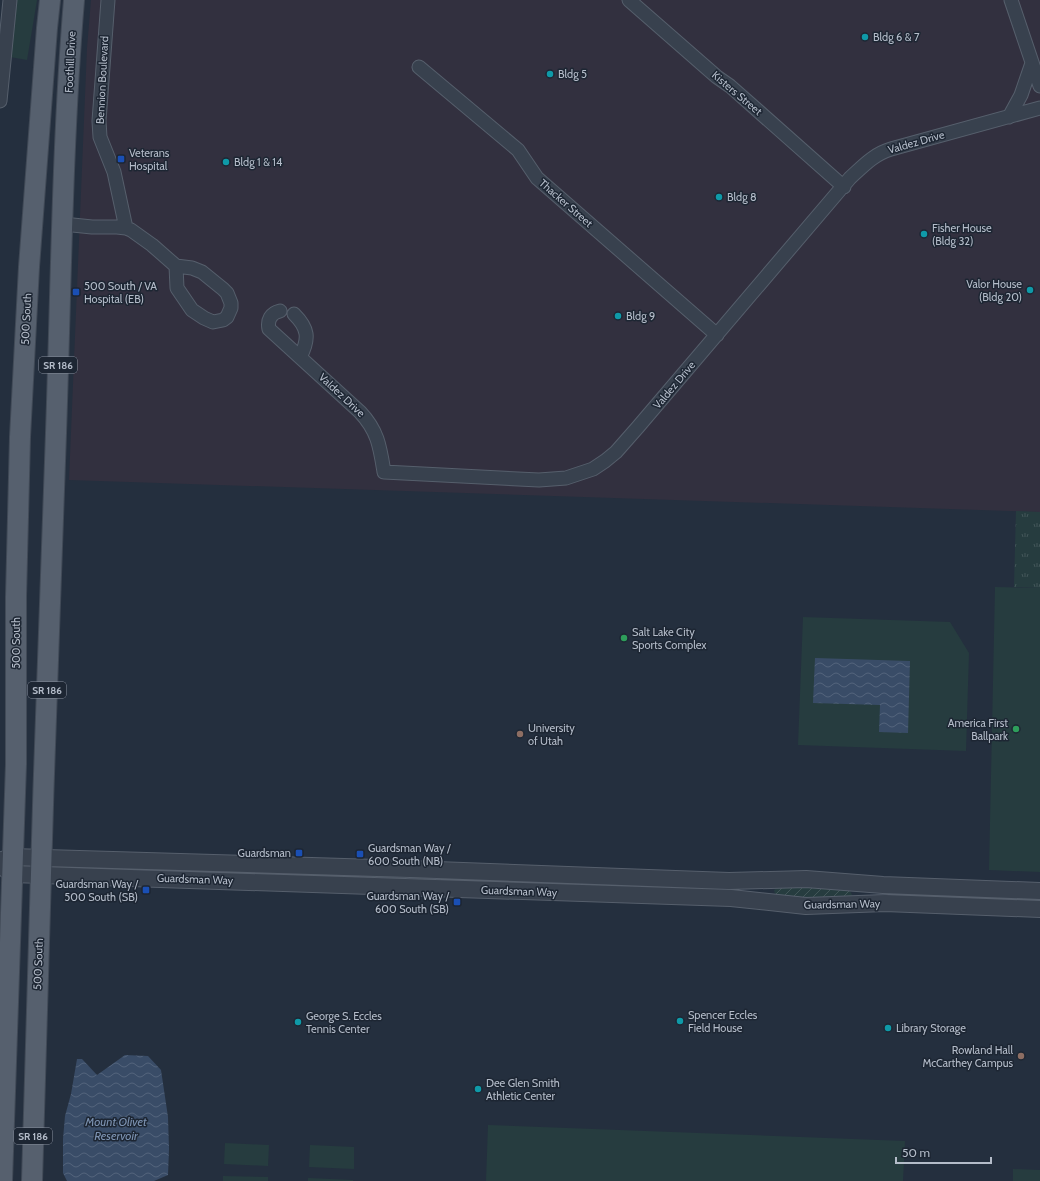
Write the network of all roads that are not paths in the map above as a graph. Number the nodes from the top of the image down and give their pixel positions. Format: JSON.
{"nodes":[{"id":1,"x":10,"y":0,"type":"edge"},
{"id":2,"x":50,"y":0,"type":"edge"},
{"id":3,"x":74,"y":0,"type":"edge"},
{"id":4,"x":108,"y":0,"type":"edge"},
{"id":5,"x":629,"y":0,"type":"edge"},
{"id":6,"x":1011,"y":0,"type":"edge"},
{"id":7,"x":1032,"y":63,"type":"junction"},
{"id":8,"x":419,"y":67,"type":"dead end"},
{"id":9,"x":1040,"y":86,"type":"edge"},
{"id":10,"x":0,"y":101,"type":"edge"},
{"id":11,"x":1040,"y":108,"type":"edge"},
{"id":12,"x":1009,"y":117,"type":"junction"},
{"id":13,"x":66,"y":124,"type":"joint"},
{"id":14,"x":844,"y":187,"type":"junction"},
{"id":15,"x":34,"y":208,"type":"junction"},
{"id":16,"x":63,"y":224,"type":"junction"},
{"id":17,"x":126,"y":228,"type":"junction"},
{"id":18,"x":176,"y":266,"type":"junction"},
{"id":19,"x":280,"y":311,"type":"dead end"},
{"id":20,"x":294,"y":314,"type":"dead end"},
{"id":21,"x":717,"y":335,"type":"junction"},
{"id":22,"x":300,"y":357,"type":"junction"},
{"id":23,"x":6,"y":864,"type":"edge"},
{"id":24,"x":41,"y":866,"type":"junction"},
{"id":25,"x":1040,"y":891,"type":"edge"},
{"id":26,"x":1040,"y":909,"type":"edge"},
{"id":27,"x":2,"y":1181,"type":"edge"},
{"id":28,"x":32,"y":1181,"type":"edge"}],
"edges":[{"from":1,"to":10,"type":"street"},
{"from":2,"to":15,"type":"main road","name":"500 South","number":"SR 186"},
{"from":3,"to":13,"type":"main road","name":"Foothill Drive","number":"SR 186"},
{"from":4,"to":17,"type":"street","name":"Bennion Boulevard"},
{"from":5,"to":14,"type":"street","name":"Kisters Street"},
{"from":6,"to":7,"type":"street"},
{"from":7,"to":9,"type":"street"},
{"from":7,"to":12,"type":"street"},
{"from":8,"to":21,"type":"street","name":"Thacker Street"},
{"from":11,"to":12,"type":"street","name":"Valdez Drive"},
{"from":12,"to":14,"type":"street","name":"Valdez Drive"},
{"from":13,"to":16,"type":"main road","name":"500 South","number":"SR 186"},
{"from":14,"to":21,"type":"street","name":"Valdez Drive"},
{"from":15,"to":16,"type":"main road"},
{"from":15,"to":23,"type":"main road","name":"500 South","number":"SR 186"},
{"from":16,"to":17,"type":"street"},
{"from":16,"to":24,"type":"main road","name":"500 South","number":"SR 186"},
{"from":17,"to":18,"type":"street"},
{"from":18,"to":18,"type":"street"},
{"from":19,"to":22,"type":"street","name":"Valdez Drive"},
{"from":20,"to":22,"type":"street"},
{"from":21,"to":22,"type":"street","name":"Valdez Drive"},
{"from":23,"to":24,"type":"street","name":"Guardsman Way"},
{"from":23,"to":27,"type":"main road","name":"500 South","number":"SR 186"},
{"from":24,"to":25,"type":"street","name":"Guardsman Way"},
{"from":24,"to":26,"type":"street","name":"Guardsman Way"},
{"from":24,"to":28,"type":"main road","name":"500 South","number":"SR 186"}]}
